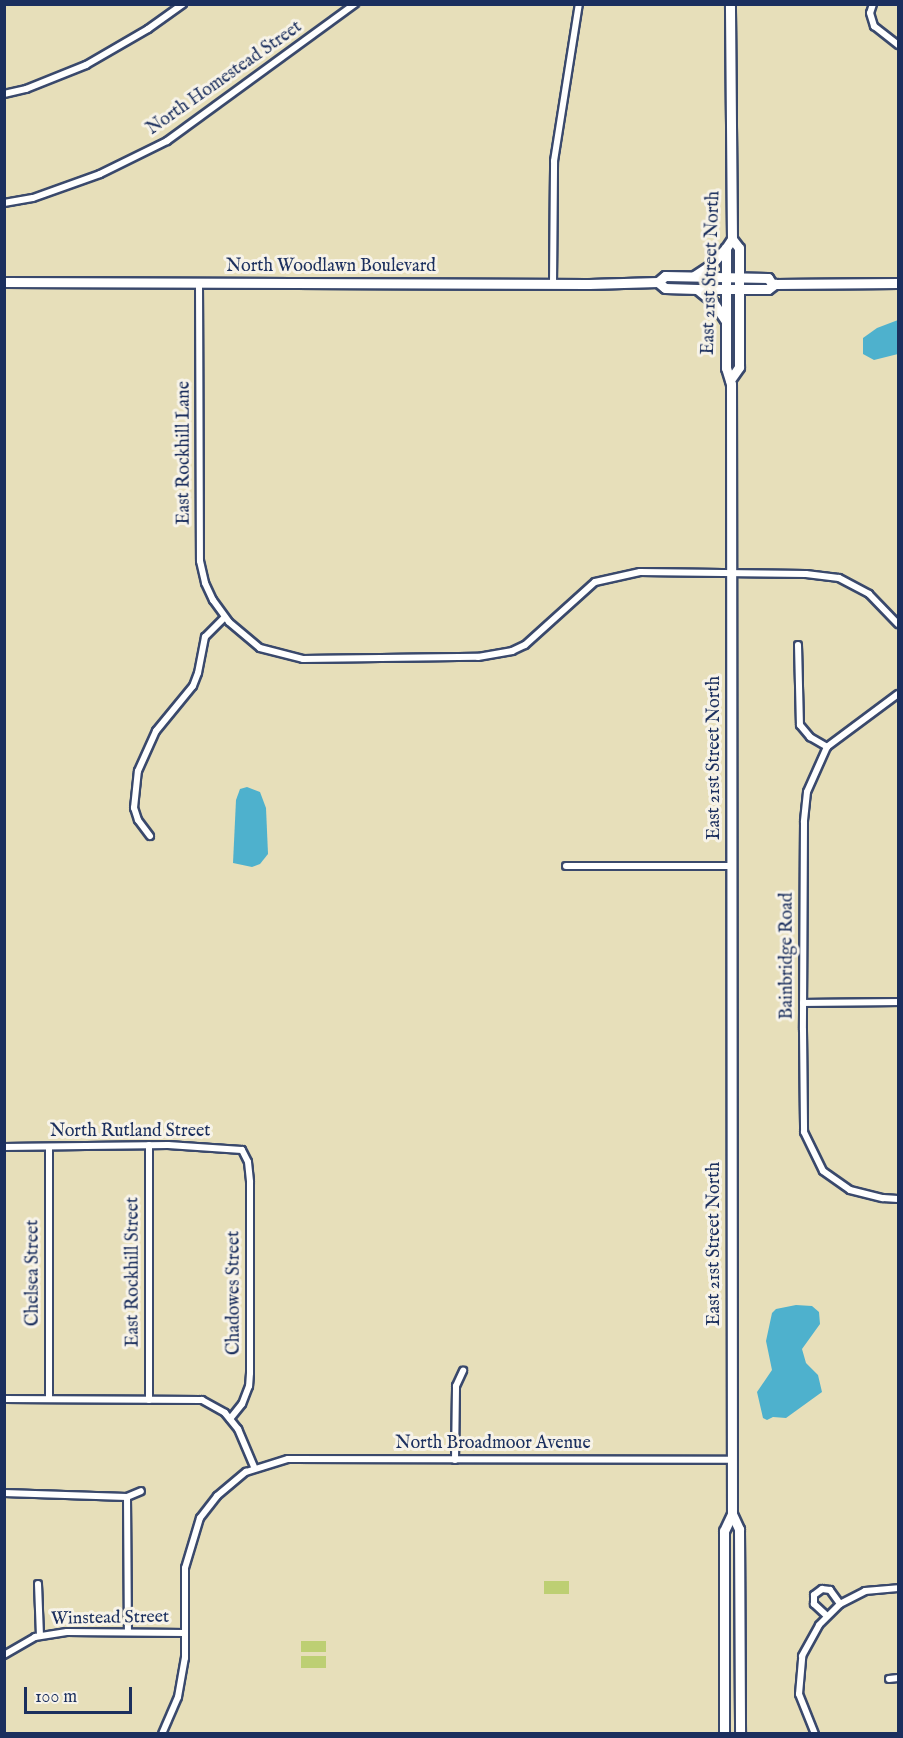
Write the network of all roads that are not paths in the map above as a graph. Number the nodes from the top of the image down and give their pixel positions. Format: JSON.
{"nodes":[{"id":1,"x":183,"y":4,"type":"edge"},
{"id":2,"x":355,"y":4,"type":"edge"},
{"id":3,"x":579,"y":4,"type":"edge"},
{"id":4,"x":730,"y":4,"type":"edge"},
{"id":5,"x":873,"y":4,"type":"edge"},
{"id":6,"x":898,"y":45,"type":"edge"},
{"id":7,"x":4,"y":94,"type":"edge"},
{"id":8,"x":4,"y":203,"type":"edge"},
{"id":9,"x":732,"y":239,"type":"junction"},
{"id":10,"x":726,"y":248,"type":"junction"},
{"id":11,"x":694,"y":276,"type":"junction"},
{"id":12,"x":726,"y":277,"type":"junction"},
{"id":13,"x":739,"y":277,"type":"junction"},
{"id":14,"x":4,"y":282,"type":"edge"},
{"id":15,"x":658,"y":282,"type":"junction"},
{"id":16,"x":199,"y":283,"type":"junction"},
{"id":17,"x":898,"y":283,"type":"edge"},
{"id":18,"x":553,"y":284,"type":"junction"},
{"id":19,"x":772,"y":284,"type":"junction"},
{"id":20,"x":697,"y":289,"type":"junction"},
{"id":21,"x":726,"y":289,"type":"junction"},
{"id":22,"x":739,"y":289,"type":"junction"},
{"id":23,"x":726,"y":323,"type":"junction"},
{"id":24,"x":730,"y":380,"type":"junction"},
{"id":25,"x":731,"y":574,"type":"junction"},
{"id":26,"x":225,"y":617,"type":"junction"},
{"id":27,"x":898,"y":624,"type":"edge"},
{"id":28,"x":798,"y":645,"type":"dead end"},
{"id":29,"x":898,"y":694,"type":"edge"},
{"id":30,"x":827,"y":747,"type":"junction"},
{"id":31,"x":150,"y":836,"type":"dead end"},
{"id":32,"x":566,"y":866,"type":"dead end"},
{"id":33,"x":732,"y":866,"type":"junction"},
{"id":34,"x":898,"y":1002,"type":"edge"},
{"id":35,"x":803,"y":1003,"type":"junction"},
{"id":36,"x":149,"y":1145,"type":"junction"},
{"id":37,"x":49,"y":1147,"type":"junction"},
{"id":38,"x":4,"y":1148,"type":"edge"},
{"id":39,"x":248,"y":1162,"type":"joint"},
{"id":40,"x":898,"y":1199,"type":"edge"},
{"id":41,"x":464,"y":1371,"type":"dead end"},
{"id":42,"x":4,"y":1399,"type":"edge"},
{"id":43,"x":49,"y":1399,"type":"junction"},
{"id":44,"x":149,"y":1400,"type":"junction"},
{"id":45,"x":230,"y":1419,"type":"junction"},
{"id":46,"x":455,"y":1460,"type":"junction"},
{"id":47,"x":732,"y":1460,"type":"junction"},
{"id":48,"x":255,"y":1469,"type":"junction"},
{"id":49,"x":141,"y":1491,"type":"dead end"},
{"id":50,"x":4,"y":1493,"type":"edge"},
{"id":51,"x":127,"y":1497,"type":"junction"},
{"id":52,"x":732,"y":1514,"type":"junction"},
{"id":53,"x":38,"y":1584,"type":"dead end"},
{"id":54,"x":898,"y":1588,"type":"edge"},
{"id":55,"x":840,"y":1604,"type":"junction"},
{"id":56,"x":827,"y":1616,"type":"junction"},
{"id":57,"x":128,"y":1632,"type":"junction"},
{"id":58,"x":185,"y":1633,"type":"junction"},
{"id":59,"x":40,"y":1636,"type":"junction"},
{"id":60,"x":4,"y":1655,"type":"edge"},
{"id":61,"x":898,"y":1678,"type":"edge"},
{"id":62,"x":889,"y":1679,"type":"dead end"},
{"id":63,"x":162,"y":1734,"type":"edge"},
{"id":64,"x":724,"y":1734,"type":"edge"},
{"id":65,"x":740,"y":1734,"type":"edge"},
{"id":66,"x":815,"y":1734,"type":"edge"}],
"edges":[{"from":1,"to":7,"type":"street"},
{"from":2,"to":8,"type":"street","name":"North Homestead Street"},
{"from":3,"to":18,"type":"street"},
{"from":4,"to":9,"type":"main road","name":"East 21st Street North"},
{"from":5,"to":6,"type":"street"},
{"from":9,"to":10,"type":"main road","name":"East 21st Street North"},
{"from":9,"to":13,"type":"main road"},
{"from":10,"to":11,"type":"main road"},
{"from":10,"to":12,"type":"main road","name":"East 21st Street North"},
{"from":11,"to":12,"type":"main road","name":"North Woodlawn Boulevard"},
{"from":11,"to":15,"type":"main road","name":"North Woodlawn Boulevard"},
{"from":12,"to":13,"type":"main road","name":"North Woodlawn Boulevard"},
{"from":12,"to":21,"type":"main road","name":"East 21st Street North"},
{"from":13,"to":19,"type":"main road","name":"North Woodlawn Boulevard"},
{"from":13,"to":22,"type":"main road"},
{"from":14,"to":16,"type":"main road","name":"North Woodlawn Boulevard"},
{"from":15,"to":18,"type":"main road","name":"North Woodlawn Boulevard"},
{"from":15,"to":20,"type":"main road","name":"North Woodlawn Boulevard"},
{"from":16,"to":18,"type":"main road","name":"North Woodlawn Boulevard"},
{"from":16,"to":26,"type":"street","name":"East Rockhill Lane"},
{"from":17,"to":19,"type":"main road","name":"North Woodlawn Boulevard"},
{"from":19,"to":22,"type":"main road","name":"North Woodlawn Boulevard"},
{"from":20,"to":21,"type":"main road","name":"North Woodlawn Boulevard"},
{"from":20,"to":23,"type":"main road"},
{"from":21,"to":22,"type":"main road","name":"North Woodlawn Boulevard"},
{"from":21,"to":23,"type":"main road","name":"East 21st Street North"},
{"from":22,"to":24,"type":"main road"},
{"from":23,"to":24,"type":"main road","name":"East 21st Street North"},
{"from":24,"to":25,"type":"main road","name":"East 21st Street North"},
{"from":25,"to":26,"type":"street","name":"East Rockhill Lane"},
{"from":25,"to":27,"type":"street","name":"East Rockhill Lane"},
{"from":25,"to":33,"type":"main road","name":"East 21st Street North"},
{"from":26,"to":31,"type":"street"},
{"from":28,"to":30,"type":"street"},
{"from":29,"to":30,"type":"street","name":"Bainbridge Road"},
{"from":30,"to":35,"type":"street","name":"Bainbridge Road"},
{"from":32,"to":33,"type":"street"},
{"from":33,"to":47,"type":"main road","name":"East 21st Street North"},
{"from":34,"to":35,"type":"street"},
{"from":35,"to":40,"type":"street","name":"Bainbridge Road"},
{"from":36,"to":37,"type":"street","name":"North Rutland Street"},
{"from":36,"to":39,"type":"street","name":"North Rutland Street"},
{"from":36,"to":44,"type":"street","name":"East Rockhill Street"},
{"from":37,"to":38,"type":"street","name":"North Rutland Street"},
{"from":37,"to":43,"type":"street","name":"Chelsea Street"},
{"from":39,"to":45,"type":"street","name":"Chadowes Street"},
{"from":41,"to":46,"type":"street"},
{"from":42,"to":43,"type":"street"},
{"from":43,"to":44,"type":"street"},
{"from":44,"to":45,"type":"street"},
{"from":45,"to":48,"type":"street"},
{"from":46,"to":47,"type":"street","name":"North Broadmoor Avenue"},
{"from":46,"to":48,"type":"street","name":"North Broadmoor Avenue"},
{"from":47,"to":52,"type":"main road","name":"East 21st Street North"},
{"from":48,"to":58,"type":"street"},
{"from":49,"to":51,"type":"street"},
{"from":50,"to":51,"type":"street"},
{"from":51,"to":57,"type":"street"},
{"from":52,"to":64,"type":"main road","name":"East 21st Street North"},
{"from":52,"to":65,"type":"main road","name":"East 21st Street North"},
{"from":53,"to":59,"type":"street"},
{"from":54,"to":55,"type":"street"},
{"from":55,"to":56,"type":"street"},
{"from":55,"to":56,"type":"street"},
{"from":56,"to":66,"type":"street"},
{"from":57,"to":58,"type":"street","name":"Winstead Street"},
{"from":57,"to":59,"type":"street","name":"Winstead Street"},
{"from":58,"to":63,"type":"street"},
{"from":59,"to":60,"type":"street","name":"Winstead Street"},
{"from":61,"to":62,"type":"street"}]}
